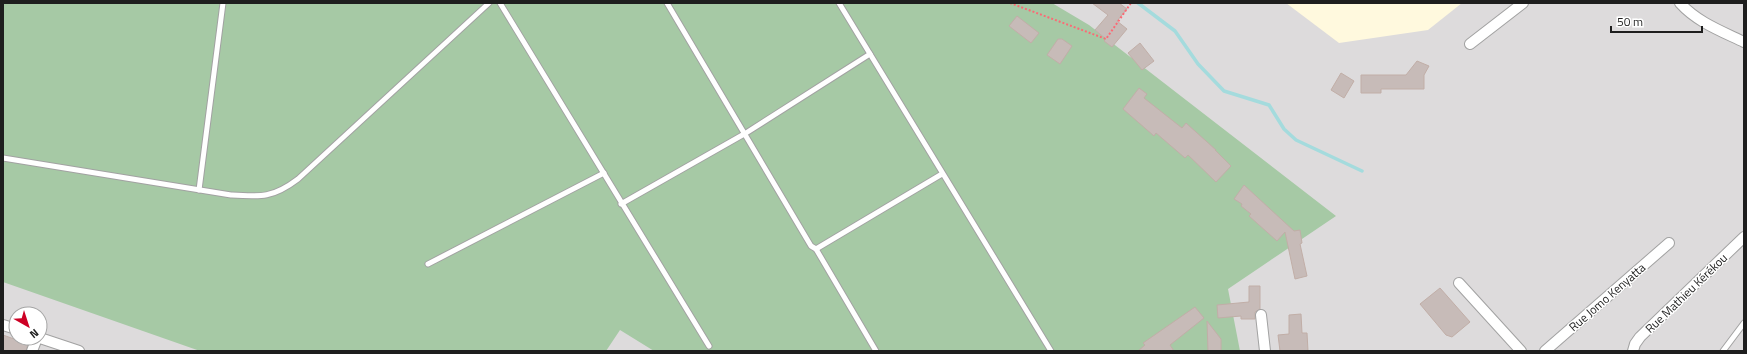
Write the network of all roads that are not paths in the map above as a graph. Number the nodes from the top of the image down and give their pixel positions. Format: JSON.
{"nodes":[{"id":1,"x":223,"y":3,"type":"edge"},
{"id":2,"x":489,"y":3,"type":"edge"},
{"id":3,"x":500,"y":3,"type":"edge"},
{"id":4,"x":667,"y":3,"type":"edge"},
{"id":5,"x":839,"y":3,"type":"edge"},
{"id":6,"x":1523,"y":3,"type":"edge"},
{"id":7,"x":1680,"y":3,"type":"edge"},
{"id":8,"x":1744,"y":42,"type":"edge"},
{"id":9,"x":1470,"y":44,"type":"dead end"},
{"id":10,"x":870,"y":54,"type":"junction"},
{"id":11,"x":746,"y":134,"type":"junction"},
{"id":12,"x":3,"y":158,"type":"edge"},
{"id":13,"x":604,"y":173,"type":"junction"},
{"id":14,"x":942,"y":174,"type":"junction"},
{"id":15,"x":199,"y":190,"type":"junction"},
{"id":16,"x":621,"y":204,"type":"junction"},
{"id":17,"x":1744,"y":237,"type":"edge"},
{"id":18,"x":1669,"y":244,"type":"dead end"},
{"id":19,"x":816,"y":249,"type":"junction"},
{"id":20,"x":428,"y":264,"type":"dead end"},
{"id":21,"x":1458,"y":283,"type":"dead end"},
{"id":22,"x":1261,"y":316,"type":"dead end"},
{"id":23,"x":1744,"y":323,"type":"edge"},
{"id":24,"x":48,"y":341,"type":"edge"},
{"id":25,"x":709,"y":346,"type":"dead end"},
{"id":26,"x":79,"y":351,"type":"edge"},
{"id":27,"x":876,"y":351,"type":"edge"},
{"id":28,"x":1051,"y":351,"type":"edge"},
{"id":29,"x":1265,"y":351,"type":"edge"},
{"id":30,"x":1521,"y":351,"type":"edge"},
{"id":31,"x":1545,"y":351,"type":"edge"},
{"id":32,"x":1633,"y":351,"type":"edge"},
{"id":33,"x":1723,"y":351,"type":"edge"}],
"edges":[{"from":1,"to":15,"type":"lane"},
{"from":2,"to":15,"type":"lane"},
{"from":3,"to":13,"type":"lane"},
{"from":4,"to":11,"type":"lane"},
{"from":5,"to":10,"type":"lane"},
{"from":6,"to":9,"type":"street"},
{"from":7,"to":8,"type":"street"},
{"from":10,"to":11,"type":"lane"},
{"from":10,"to":14,"type":"lane"},
{"from":11,"to":16,"type":"lane"},
{"from":11,"to":19,"type":"lane"},
{"from":12,"to":15,"type":"lane"},
{"from":13,"to":16,"type":"lane"},
{"from":13,"to":20,"type":"lane"},
{"from":14,"to":19,"type":"lane"},
{"from":14,"to":28,"type":"lane"},
{"from":16,"to":25,"type":"lane"},
{"from":17,"to":32,"type":"street","name":"Rue Mathieu Kérékou"},
{"from":18,"to":31,"type":"street","name":"Rue Jomo Kenyatta"},
{"from":19,"to":27,"type":"lane"},
{"from":21,"to":30,"type":"street"},
{"from":22,"to":29,"type":"street"},
{"from":23,"to":33,"type":"lane"},
{"from":24,"to":26,"type":"street"}]}
